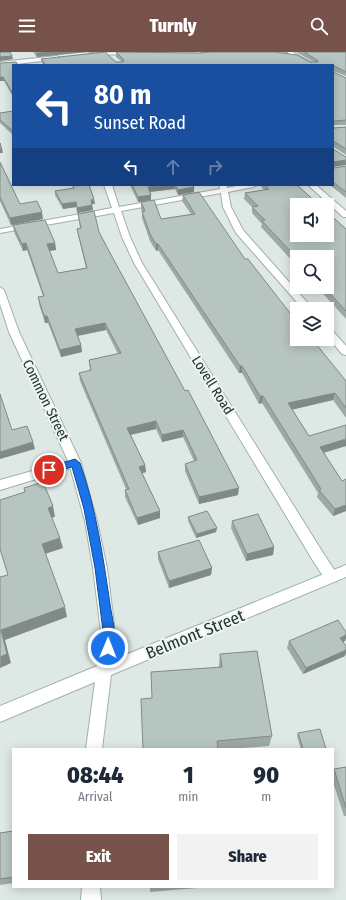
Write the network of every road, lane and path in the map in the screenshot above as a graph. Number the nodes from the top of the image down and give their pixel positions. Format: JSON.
{"nodes":[{"id":1,"x":288,"y":52,"type":"edge"},
{"id":2,"x":107,"y":53,"type":"edge"},
{"id":3,"x":139,"y":53,"type":"edge"},
{"id":4,"x":196,"y":54,"type":"edge"},
{"id":5,"x":210,"y":54,"type":"edge"},
{"id":6,"x":84,"y":55,"type":"edge"},
{"id":7,"x":281,"y":56,"type":"edge"},
{"id":8,"x":62,"y":57,"type":"edge"},
{"id":9,"x":297,"y":57,"type":"junction"},
{"id":10,"x":113,"y":58,"type":"edge"},
{"id":11,"x":24,"y":61,"type":"edge"},
{"id":12,"x":0,"y":64,"type":"edge"},
{"id":13,"x":212,"y":64,"type":"edge"},
{"id":14,"x":311,"y":64,"type":"edge"},
{"id":15,"x":108,"y":186,"type":"edge"},
{"id":16,"x":243,"y":186,"type":"edge"},
{"id":17,"x":313,"y":186,"type":"edge"},
{"id":18,"x":223,"y":188,"type":"edge"},
{"id":19,"x":116,"y":210,"type":"junction"},
{"id":20,"x":346,"y":215,"type":"edge"},
{"id":21,"x":0,"y":231,"type":"edge"},
{"id":22,"x":0,"y":290,"type":"edge"},
{"id":23,"x":302,"y":302,"type":"edge"},
{"id":24,"x":334,"y":338,"type":"edge"},
{"id":25,"x":346,"y":352,"type":"edge"},
{"id":26,"x":75,"y":463,"type":"junction"},
{"id":27,"x":0,"y":485,"type":"edge"},
{"id":28,"x":339,"y":574,"type":"edge"},
{"id":29,"x":104,"y":672,"type":"junction"},
{"id":30,"x":0,"y":714,"type":"edge"},
{"id":31,"x":94,"y":748,"type":"edge"},
{"id":32,"x":91,"y":888,"type":"edge"},
{"id":33,"x":91,"y":900,"type":"edge"}],
"edges":[{"from":1,"to":9,"type":"street"},
{"from":2,"to":3,"type":"street"},
{"from":2,"to":6,"type":"street"},
{"from":2,"to":10,"type":"street"},
{"from":4,"to":5,"type":"street"},
{"from":4,"to":13,"type":"street"},
{"from":7,"to":9,"type":"street"},
{"from":8,"to":11,"type":"street"},
{"from":9,"to":14,"type":"street"},
{"from":11,"to":12,"type":"street"},
{"from":15,"to":19,"type":"street","name":"Lovell Road"},
{"from":16,"to":18,"type":"street"},
{"from":17,"to":20,"type":"street"},
{"from":18,"to":19,"type":"street"},
{"from":18,"to":23,"type":"street"},
{"from":19,"to":21,"type":"street"},
{"from":19,"to":28,"type":"street","name":"Lovell Road"},
{"from":22,"to":26,"type":"street","name":"Common Street"},
{"from":24,"to":25,"type":"street"},
{"from":26,"to":27,"type":"street"},
{"from":26,"to":29,"type":"street","name":"Common Street"},
{"from":28,"to":29,"type":"street","name":"Belmont Street"},
{"from":29,"to":30,"type":"street","name":"Belmont Street"},
{"from":29,"to":31,"type":"street","name":"Common Street"},
{"from":32,"to":33,"type":"street"}]}
